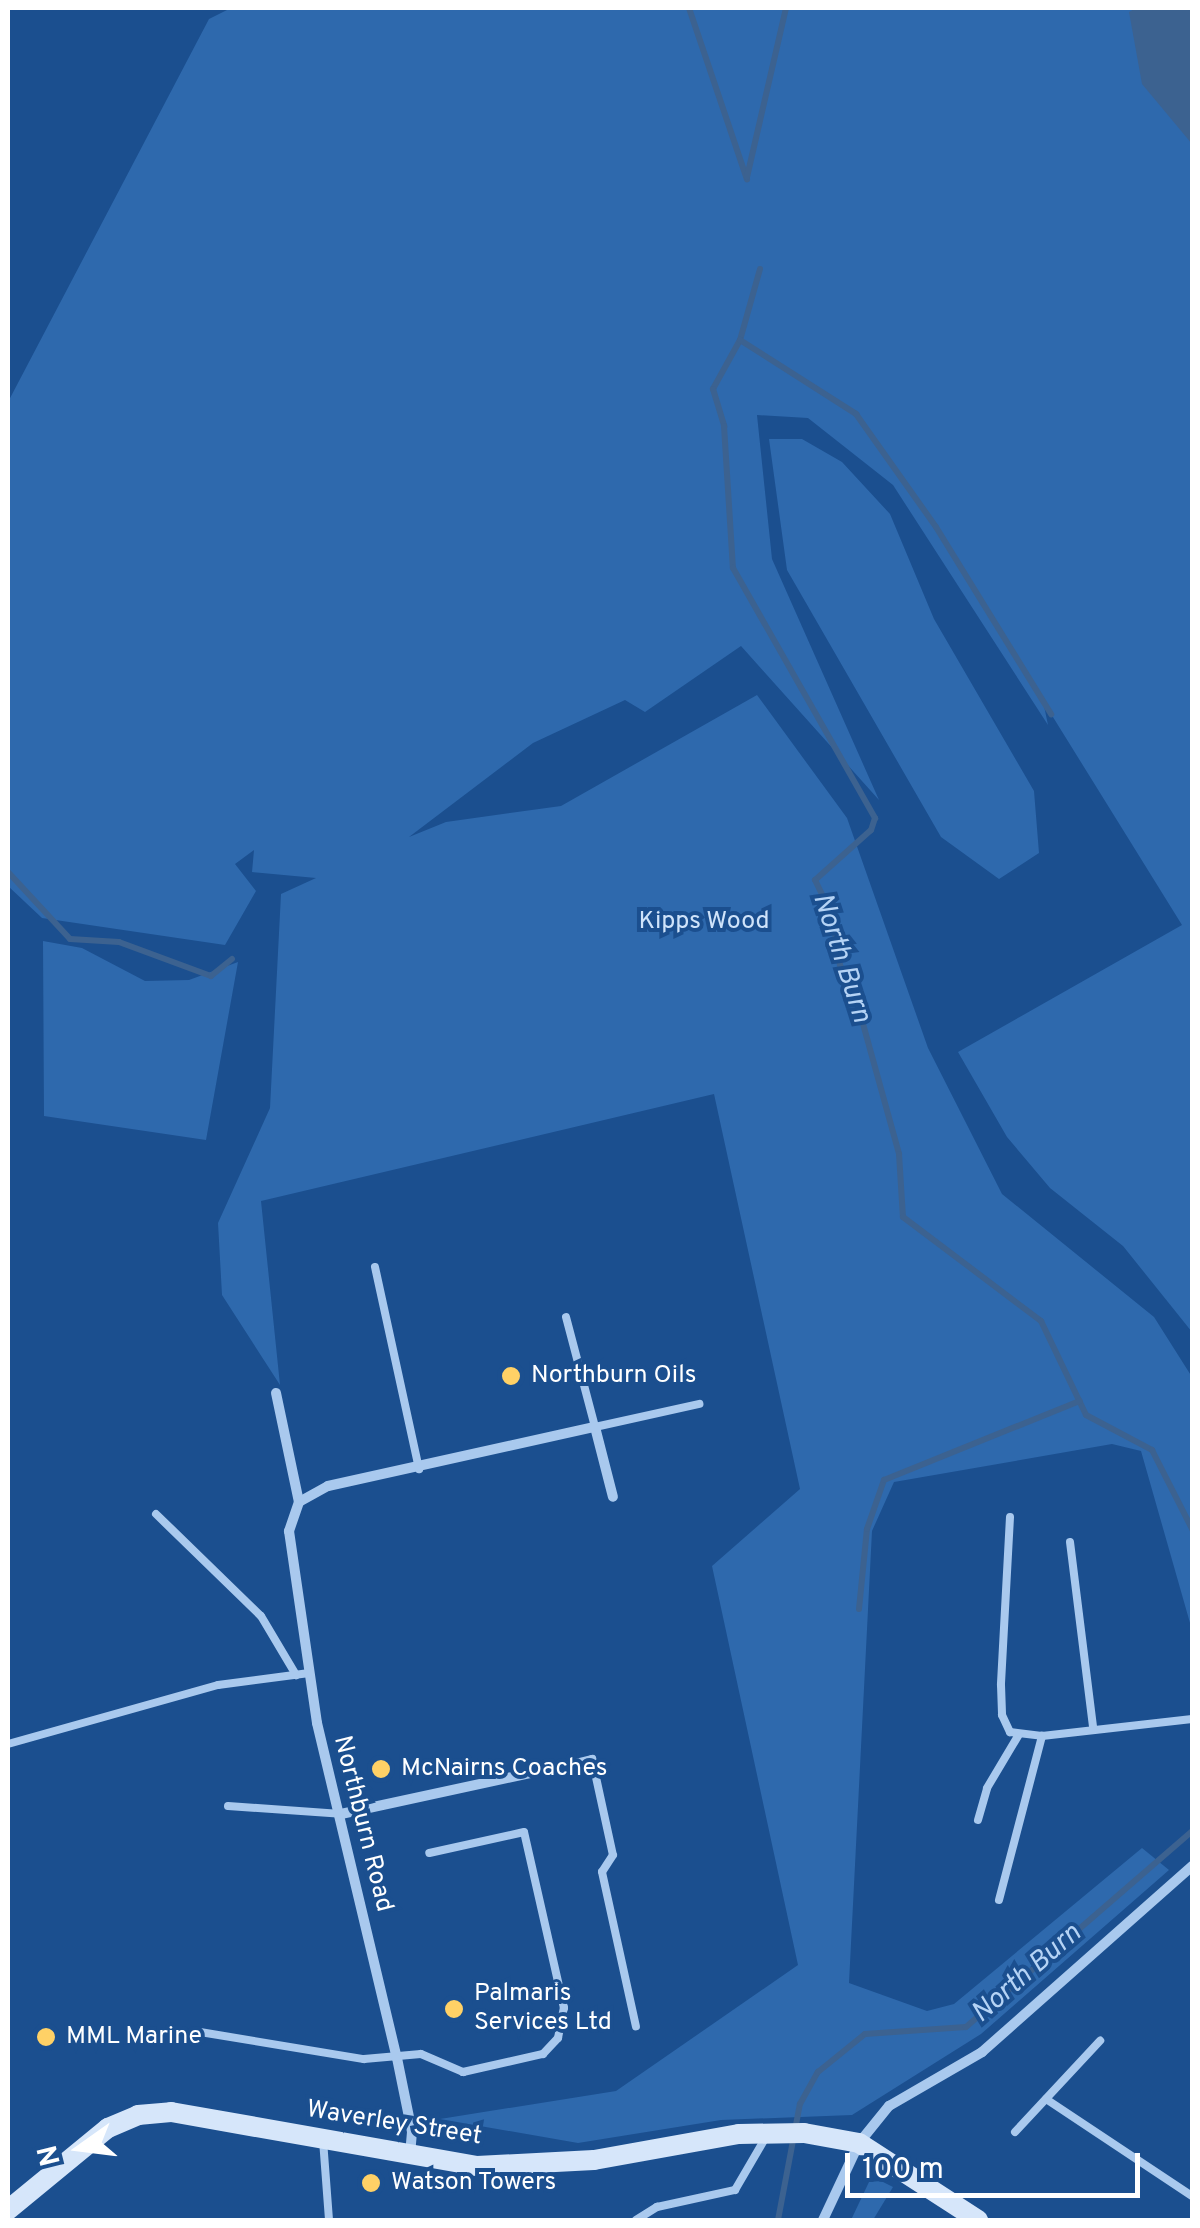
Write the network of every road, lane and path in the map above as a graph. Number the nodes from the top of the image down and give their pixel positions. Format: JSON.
{"nodes":[{"id":1,"x":375,"y":1267,"type":"dead end"},
{"id":2,"x":566,"y":1318,"type":"dead end"},
{"id":3,"x":276,"y":1393,"type":"dead end"},
{"id":4,"x":699,"y":1404,"type":"dead end"},
{"id":5,"x":595,"y":1428,"type":"junction"},
{"id":6,"x":419,"y":1469,"type":"junction"},
{"id":7,"x":613,"y":1497,"type":"dead end"},
{"id":8,"x":299,"y":1502,"type":"junction"},
{"id":9,"x":156,"y":1514,"type":"dead end"},
{"id":10,"x":1010,"y":1517,"type":"dead end"},
{"id":11,"x":1070,"y":1542,"type":"dead end"},
{"id":12,"x":309,"y":1673,"type":"junction"},
{"id":13,"x":296,"y":1675,"type":"junction"},
{"id":14,"x":1192,"y":1719,"type":"edge"},
{"id":15,"x":1093,"y":1728,"type":"junction"},
{"id":16,"x":1018,"y":1736,"type":"junction"},
{"id":17,"x":1042,"y":1736,"type":"junction"},
{"id":18,"x":8,"y":1744,"type":"edge"},
{"id":19,"x":572,"y":1764,"type":"joint"},
{"id":20,"x":228,"y":1806,"type":"dead end"},
{"id":21,"x":341,"y":1814,"type":"junction"},
{"id":22,"x":978,"y":1820,"type":"dead end"},
{"id":23,"x":429,"y":1853,"type":"dead end"},
{"id":24,"x":1192,"y":1866,"type":"edge"},
{"id":25,"x":999,"y":1900,"type":"dead end"},
{"id":26,"x":636,"y":2026,"type":"dead end"},
{"id":27,"x":194,"y":2031,"type":"dead end"},
{"id":28,"x":1100,"y":2041,"type":"dead end"},
{"id":29,"x":396,"y":2058,"type":"junction"},
{"id":30,"x":1046,"y":2099,"type":"junction"},
{"id":31,"x":1016,"y":2132,"type":"dead end"},
{"id":32,"x":786,"y":2133,"type":"junction"},
{"id":33,"x":323,"y":2139,"type":"junction"},
{"id":34,"x":859,"y":2143,"type":"junction"},
{"id":35,"x":410,"y":2156,"type":"junction"},
{"id":36,"x":1192,"y":2196,"type":"edge"},
{"id":37,"x":8,"y":2210,"type":"edge"},
{"id":38,"x":328,"y":2220,"type":"edge"},
{"id":39,"x":636,"y":2220,"type":"edge"},
{"id":40,"x":823,"y":2220,"type":"edge"},
{"id":41,"x":978,"y":2220,"type":"edge"}],
"edges":[{"from":1,"to":6,"type":"lane"},
{"from":2,"to":5,"type":"lane"},
{"from":3,"to":8,"type":"street","name":"Northburn Road"},
{"from":4,"to":5,"type":"lane"},
{"from":5,"to":6,"type":"street"},
{"from":5,"to":7,"type":"street"},
{"from":6,"to":8,"type":"street"},
{"from":8,"to":12,"type":"street","name":"Northburn Road"},
{"from":9,"to":13,"type":"lane"},
{"from":10,"to":16,"type":"lane"},
{"from":11,"to":15,"type":"lane"},
{"from":12,"to":13,"type":"lane"},
{"from":12,"to":21,"type":"street","name":"Northburn Road"},
{"from":13,"to":18,"type":"lane"},
{"from":14,"to":15,"type":"lane"},
{"from":15,"to":17,"type":"lane"},
{"from":16,"to":17,"type":"lane"},
{"from":16,"to":22,"type":"lane"},
{"from":17,"to":25,"type":"lane"},
{"from":19,"to":21,"type":"street"},
{"from":19,"to":26,"type":"lane"},
{"from":20,"to":21,"type":"lane"},
{"from":21,"to":29,"type":"street","name":"Northburn Road"},
{"from":23,"to":29,"type":"lane"},
{"from":24,"to":34,"type":"street"},
{"from":27,"to":29,"type":"lane"},
{"from":28,"to":30,"type":"lane"},
{"from":29,"to":35,"type":"street","name":"Northburn Road"},
{"from":30,"to":31,"type":"lane"},
{"from":30,"to":36,"type":"lane"},
{"from":32,"to":34,"type":"main road","name":"Waverley Street"},
{"from":32,"to":35,"type":"main road","name":"Waverley Street"},
{"from":32,"to":39,"type":"lane"},
{"from":33,"to":35,"type":"main road","name":"Waverley Street"},
{"from":33,"to":37,"type":"main road","name":"Waverley Street"},
{"from":33,"to":38,"type":"lane"},
{"from":34,"to":40,"type":"street"},
{"from":34,"to":41,"type":"main road"}]}
